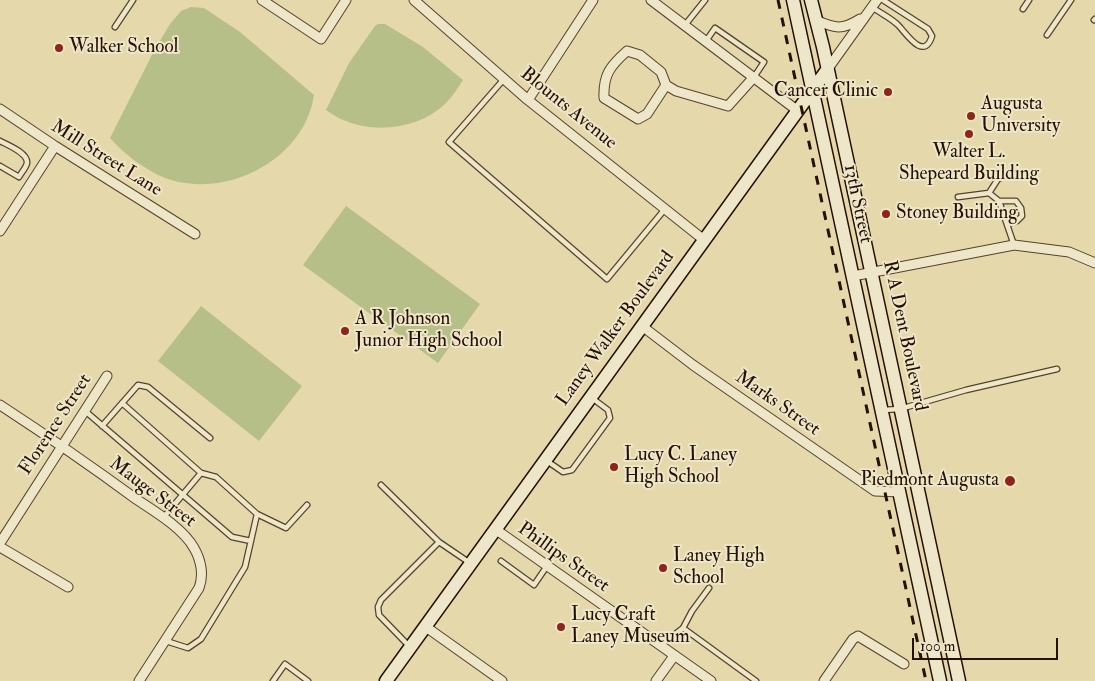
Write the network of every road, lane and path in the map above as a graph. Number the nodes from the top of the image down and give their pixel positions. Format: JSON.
{"nodes":[{"id":1,"x":133,"y":0,"type":"edge"},
{"id":2,"x":262,"y":0,"type":"edge"},
{"id":3,"x":346,"y":0,"type":"edge"},
{"id":4,"x":414,"y":0,"type":"edge"},
{"id":5,"x":593,"y":0,"type":"edge"},
{"id":6,"x":651,"y":0,"type":"edge"},
{"id":7,"x":704,"y":0,"type":"edge"},
{"id":8,"x":793,"y":0,"type":"edge"},
{"id":9,"x":811,"y":0,"type":"edge"},
{"id":10,"x":883,"y":0,"type":"edge"},
{"id":11,"x":1029,"y":0,"type":"edge"},
{"id":12,"x":1071,"y":0,"type":"edge"},
{"id":13,"x":874,"y":3,"type":"edge"},
{"id":14,"x":1023,"y":9,"type":"dead end"},
{"id":15,"x":905,"y":15,"type":"junction"},
{"id":16,"x":864,"y":16,"type":"junction"},
{"id":17,"x":815,"y":20,"type":"junction"},
{"id":18,"x":898,"y":24,"type":"junction"},
{"id":19,"x":685,"y":25,"type":"junction"},
{"id":20,"x":115,"y":27,"type":"dead end"},
{"id":21,"x":1047,"y":35,"type":"dead end"},
{"id":22,"x":706,"y":41,"type":"junction"},
{"id":23,"x":827,"y":70,"type":"junction"},
{"id":24,"x":754,"y":77,"type":"junction"},
{"id":25,"x":504,"y":79,"type":"junction"},
{"id":26,"x":666,"y":85,"type":"junction"},
{"id":27,"x":813,"y":90,"type":"junction"},
{"id":28,"x":528,"y":100,"type":"junction"},
{"id":29,"x":0,"y":109,"type":"edge"},
{"id":30,"x":798,"y":111,"type":"junction"},
{"id":31,"x":0,"y":141,"type":"edge"},
{"id":32,"x":55,"y":146,"type":"junction"},
{"id":33,"x":0,"y":166,"type":"edge"},
{"id":34,"x":1010,"y":174,"type":"dead end"},
{"id":35,"x":19,"y":177,"type":"junction"},
{"id":36,"x":30,"y":185,"type":"junction"},
{"id":37,"x":989,"y":193,"type":"junction"},
{"id":38,"x":958,"y":197,"type":"dead end"},
{"id":39,"x":999,"y":201,"type":"junction"},
{"id":40,"x":665,"y":208,"type":"junction"},
{"id":41,"x":1008,"y":224,"type":"junction"},
{"id":42,"x":0,"y":231,"type":"edge"},
{"id":43,"x":195,"y":234,"type":"dead end"},
{"id":44,"x":704,"y":240,"type":"junction"},
{"id":45,"x":1014,"y":245,"type":"junction"},
{"id":46,"x":1095,"y":263,"type":"edge"},
{"id":47,"x":870,"y":272,"type":"junction"},
{"id":48,"x":853,"y":276,"type":"junction"},
{"id":49,"x":642,"y":326,"type":"junction"},
{"id":50,"x":1057,"y":369,"type":"dead end"},
{"id":51,"x":107,"y":376,"type":"dead end"},
{"id":52,"x":591,"y":397,"type":"junction"},
{"id":53,"x":122,"y":403,"type":"junction"},
{"id":54,"x":0,"y":405,"type":"edge"},
{"id":55,"x":900,"y":409,"type":"junction"},
{"id":56,"x":84,"y":410,"type":"junction"},
{"id":57,"x":882,"y":410,"type":"junction"},
{"id":58,"x":102,"y":426,"type":"junction"},
{"id":59,"x":210,"y":438,"type":"dead end"},
{"id":60,"x":62,"y":446,"type":"junction"},
{"id":61,"x":545,"y":460,"type":"junction"},
{"id":62,"x":200,"y":473,"type":"junction"},
{"id":63,"x":381,"y":485,"type":"dead end"},
{"id":64,"x":900,"y":492,"type":"junction"},
{"id":65,"x":183,"y":494,"type":"junction"},
{"id":66,"x":307,"y":505,"type":"dead end"},
{"id":67,"x":257,"y":514,"type":"junction"},
{"id":68,"x":163,"y":518,"type":"junction"},
{"id":69,"x":495,"y":529,"type":"junction"},
{"id":70,"x":251,"y":541,"type":"junction"},
{"id":71,"x":439,"y":542,"type":"junction"},
{"id":72,"x":0,"y":543,"type":"edge"},
{"id":73,"x":0,"y":547,"type":"edge"},
{"id":74,"x":501,"y":561,"type":"dead end"},
{"id":75,"x":471,"y":563,"type":"junction"},
{"id":76,"x":547,"y":566,"type":"junction"},
{"id":77,"x":68,"y":587,"type":"dead end"},
{"id":78,"x":709,"y":588,"type":"dead end"},
{"id":79,"x":426,"y":627,"type":"junction"},
{"id":80,"x":683,"y":628,"type":"junction"},
{"id":81,"x":166,"y":641,"type":"junction"},
{"id":82,"x":660,"y":646,"type":"junction"},
{"id":83,"x":411,"y":647,"type":"junction"},
{"id":84,"x":674,"y":656,"type":"junction"},
{"id":85,"x":904,"y":664,"type":"dead end"},
{"id":86,"x":139,"y":681,"type":"edge"},
{"id":87,"x":273,"y":681,"type":"edge"},
{"id":88,"x":308,"y":681,"type":"edge"},
{"id":89,"x":386,"y":681,"type":"edge"},
{"id":90,"x":502,"y":681,"type":"edge"},
{"id":91,"x":656,"y":681,"type":"edge"},
{"id":92,"x":711,"y":681,"type":"edge"},
{"id":93,"x":756,"y":681,"type":"edge"},
{"id":94,"x":824,"y":681,"type":"edge"},
{"id":95,"x":940,"y":681,"type":"edge"},
{"id":96,"x":959,"y":681,"type":"edge"}],
"edges":[{"from":1,"to":20,"type":"lane"},
{"from":2,"to":3,"type":"street"},
{"from":4,"to":25,"type":"street","name":"Blounts Avenue"},
{"from":5,"to":28,"type":"street"},
{"from":6,"to":19,"type":"street"},
{"from":7,"to":19,"type":"lane"},
{"from":8,"to":27,"type":"main road","name":"13th Street"},
{"from":9,"to":17,"type":"main road","name":"R A Dent Boulevard"},
{"from":10,"to":15,"type":"lane"},
{"from":11,"to":14,"type":"lane"},
{"from":12,"to":21,"type":"lane"},
{"from":13,"to":16,"type":"street","name":"Laney Walker Boulevard"},
{"from":13,"to":18,"type":"lane"},
{"from":15,"to":18,"type":"lane"},
{"from":15,"to":18,"type":"lane"},
{"from":16,"to":17,"type":"street"},
{"from":16,"to":23,"type":"street","name":"Laney Walker Boulevard"},
{"from":17,"to":23,"type":"main road","name":"R A Dent Boulevard"},
{"from":19,"to":22,"type":"street"},
{"from":22,"to":24,"type":"street"},
{"from":22,"to":24,"type":"lane"},
{"from":23,"to":27,"type":"main road","name":"Laney Walker Boulevard"},
{"from":23,"to":47,"type":"main road","name":"R A Dent Boulevard"},
{"from":24,"to":26,"type":"street"},
{"from":24,"to":30,"type":"street"},
{"from":25,"to":28,"type":"street","name":"Blounts Avenue"},
{"from":25,"to":40,"type":"lane"},
{"from":26,"to":26,"type":"street"},
{"from":27,"to":30,"type":"main road","name":"Laney Walker Boulevard"},
{"from":27,"to":48,"type":"main road","name":"13th Street"},
{"from":28,"to":40,"type":"street","name":"Blounts Avenue"},
{"from":29,"to":32,"type":"street","name":"Mill Street Lane"},
{"from":30,"to":44,"type":"main road","name":"Laney Walker Boulevard"},
{"from":31,"to":35,"type":"lane"},
{"from":32,"to":36,"type":"street"},
{"from":32,"to":43,"type":"street","name":"Mill Street Lane"},
{"from":33,"to":35,"type":"lane"},
{"from":34,"to":37,"type":"lane"},
{"from":35,"to":36,"type":"lane"},
{"from":36,"to":42,"type":"street"},
{"from":37,"to":38,"type":"lane"},
{"from":37,"to":39,"type":"lane"},
{"from":39,"to":41,"type":"lane"},
{"from":39,"to":41,"type":"lane"},
{"from":40,"to":44,"type":"street","name":"Blounts Avenue"},
{"from":41,"to":45,"type":"lane"},
{"from":44,"to":49,"type":"main road","name":"Laney Walker Boulevard"},
{"from":45,"to":46,"type":"street"},
{"from":45,"to":47,"type":"street"},
{"from":47,"to":48,"type":"street"},
{"from":47,"to":55,"type":"main road","name":"R A Dent Boulevard"},
{"from":48,"to":57,"type":"main road","name":"13th Street"},
{"from":49,"to":52,"type":"main road","name":"Laney Walker Boulevard"},
{"from":49,"to":64,"type":"street","name":"Marks Street"},
{"from":50,"to":55,"type":"lane"},
{"from":51,"to":56,"type":"street","name":"Florence Street"},
{"from":52,"to":61,"type":"main road","name":"Laney Walker Boulevard"},
{"from":52,"to":61,"type":"lane"},
{"from":53,"to":58,"type":"lane"},
{"from":53,"to":59,"type":"lane"},
{"from":53,"to":62,"type":"lane"},
{"from":54,"to":60,"type":"street"},
{"from":55,"to":57,"type":"lane"},
{"from":55,"to":96,"type":"main road","name":"R A Dent Boulevard"},
{"from":56,"to":58,"type":"lane"},
{"from":56,"to":60,"type":"street","name":"Florence Street"},
{"from":57,"to":64,"type":"main road","name":"13th Street"},
{"from":58,"to":65,"type":"lane"},
{"from":60,"to":68,"type":"street","name":"Mauge Street"},
{"from":60,"to":72,"type":"street","name":"Florence Street"},
{"from":61,"to":69,"type":"main road","name":"Laney Walker Boulevard"},
{"from":62,"to":65,"type":"lane"},
{"from":62,"to":67,"type":"lane"},
{"from":63,"to":71,"type":"lane"},
{"from":64,"to":95,"type":"main road","name":"13th Street"},
{"from":65,"to":68,"type":"lane"},
{"from":65,"to":70,"type":"lane"},
{"from":66,"to":67,"type":"lane"},
{"from":67,"to":70,"type":"lane"},
{"from":68,"to":81,"type":"street","name":"Mauge Street"},
{"from":69,"to":75,"type":"main road","name":"Laney Walker Boulevard"},
{"from":69,"to":76,"type":"street","name":"Phillips Street"},
{"from":70,"to":81,"type":"lane"},
{"from":71,"to":75,"type":"lane"},
{"from":71,"to":83,"type":"lane"},
{"from":73,"to":77,"type":"street"},
{"from":74,"to":76,"type":"lane"},
{"from":75,"to":79,"type":"main road","name":"Laney Walker Boulevard"},
{"from":76,"to":82,"type":"street","name":"Phillips Street"},
{"from":78,"to":80,"type":"lane"},
{"from":79,"to":83,"type":"main road","name":"Laney Walker Boulevard"},
{"from":79,"to":90,"type":"street"},
{"from":80,"to":82,"type":"lane"},
{"from":80,"to":93,"type":"lane"},
{"from":81,"to":86,"type":"street","name":"Mauge Street"},
{"from":82,"to":84,"type":"street","name":"Phillips Street"},
{"from":83,"to":89,"type":"main road","name":"Laney Walker Boulevard"},
{"from":84,"to":91,"type":"street"},
{"from":84,"to":92,"type":"street","name":"Phillips Street"},
{"from":85,"to":94,"type":"street"},
{"from":87,"to":88,"type":"lane"}]}
